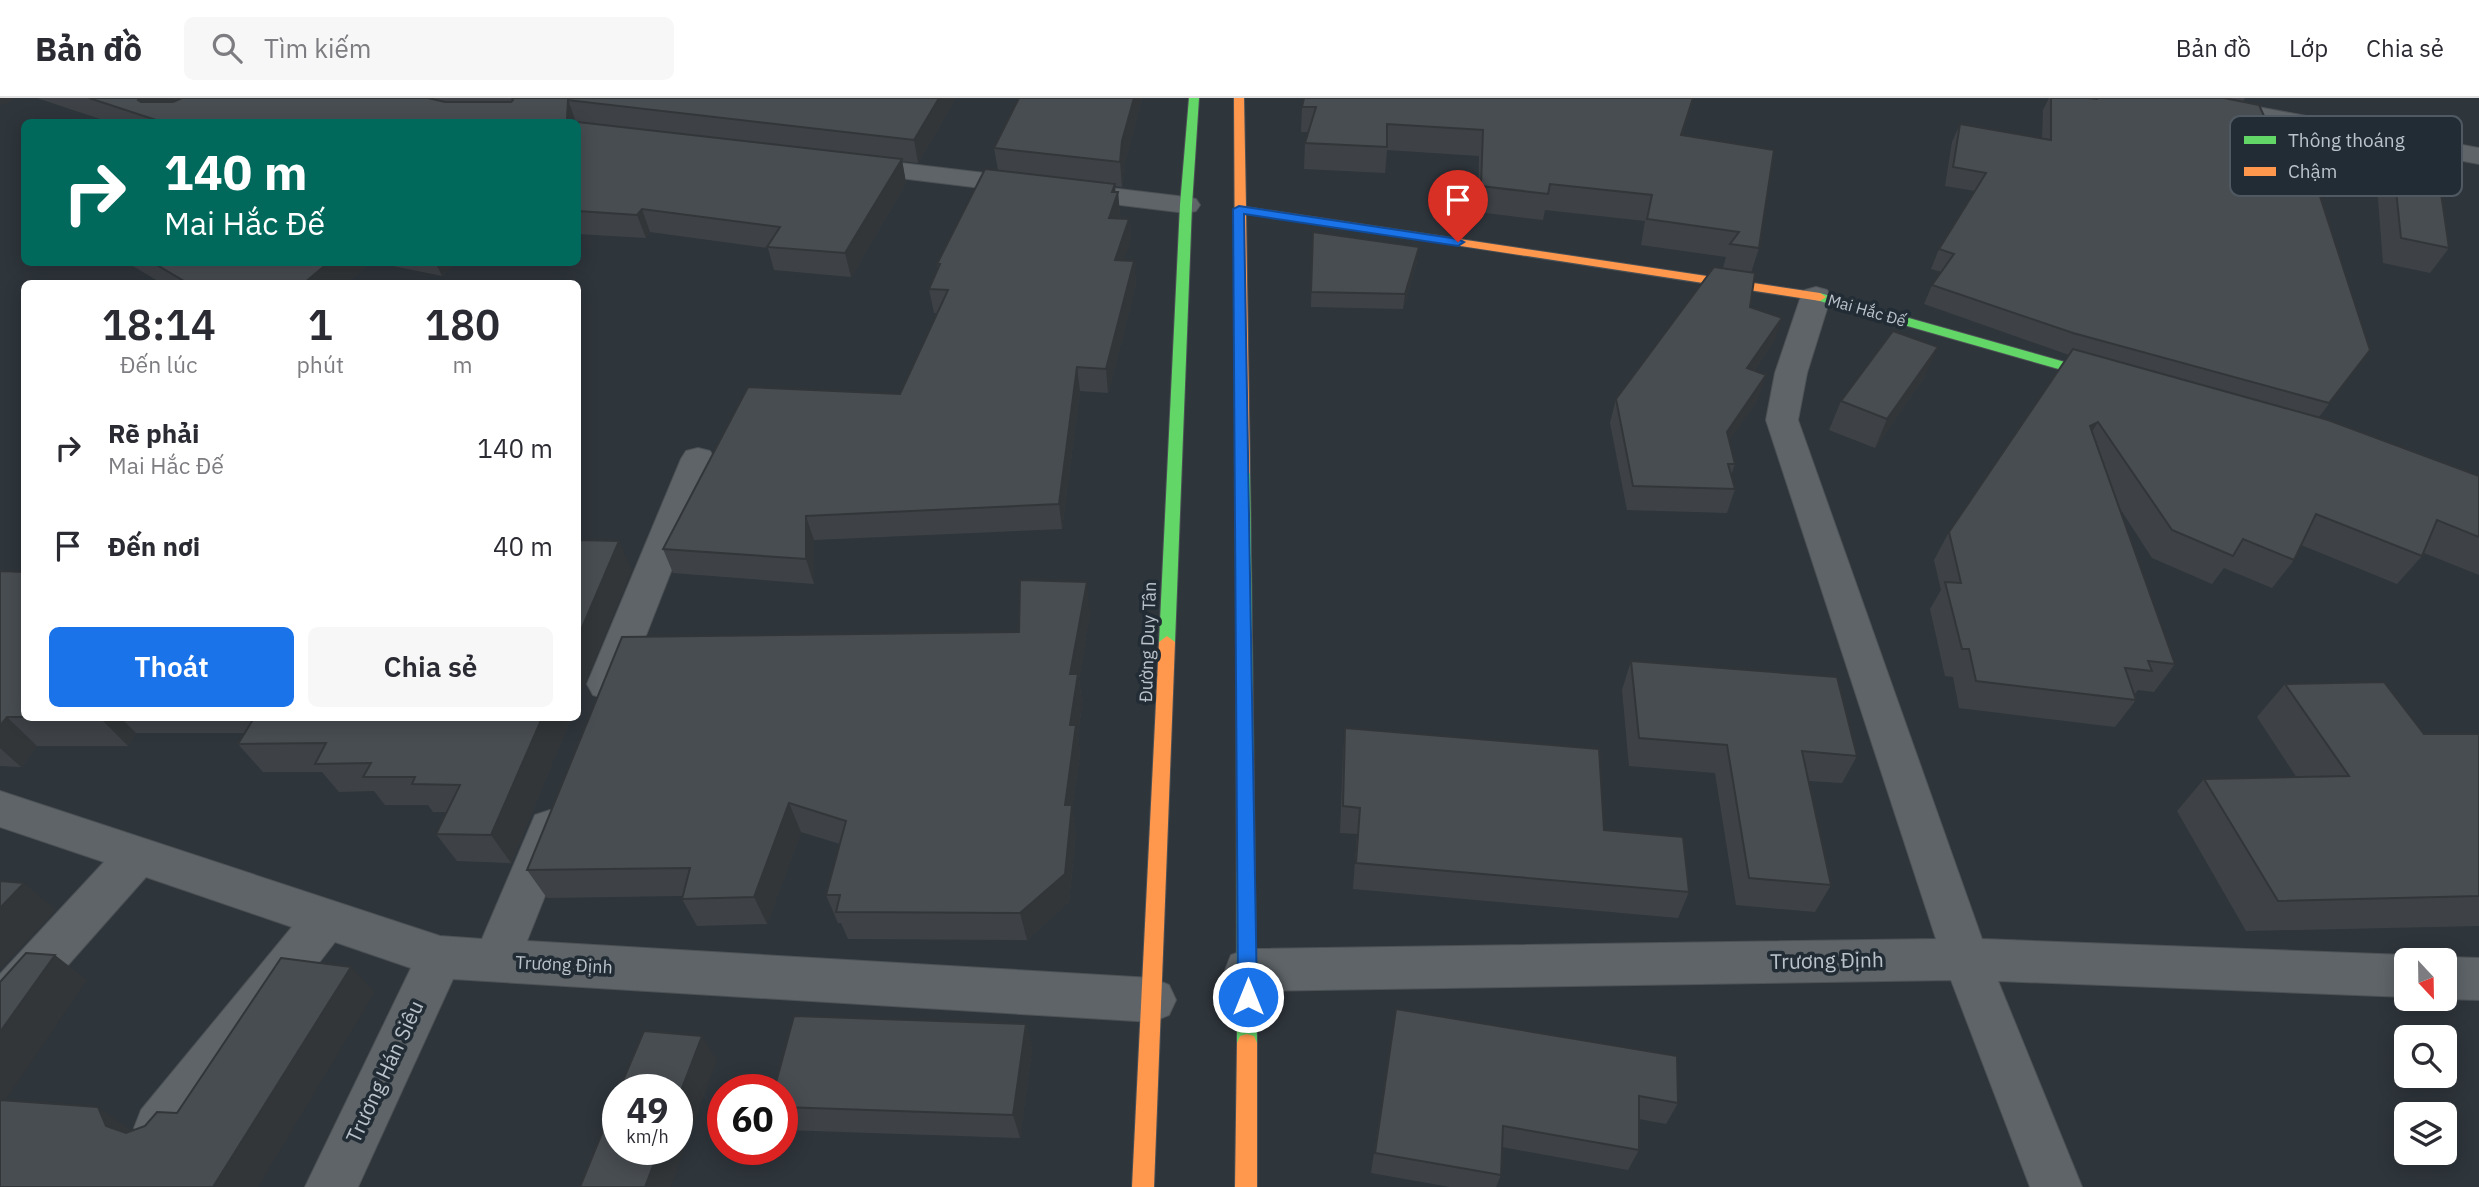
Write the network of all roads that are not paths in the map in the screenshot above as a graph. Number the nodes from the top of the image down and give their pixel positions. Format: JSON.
{"nodes":[{"id":1,"x":1194,"y":98,"type":"edge"},
{"id":2,"x":1240,"y":98,"type":"edge"},
{"id":3,"x":2169,"y":98,"type":"edge"},
{"id":4,"x":2286,"y":109,"type":"edge"},
{"id":5,"x":2315,"y":116,"type":"edge"},
{"id":6,"x":827,"y":162,"type":"edge"},
{"id":7,"x":1186,"y":205,"type":"junction"},
{"id":8,"x":1239,"y":209,"type":"junction"},
{"id":9,"x":1816,"y":296,"type":"junction"},
{"id":10,"x":2134,"y":386,"type":"edge"},
{"id":11,"x":698,"y":459,"type":"dead end"},
{"id":12,"x":594,"y":716,"type":"edge"},
{"id":13,"x":564,"y":793,"type":"edge"},
{"id":14,"x":0,"y":809,"type":"edge"},
{"id":15,"x":138,"y":855,"type":"junction"},
{"id":16,"x":326,"y":919,"type":"junction"},
{"id":17,"x":440,"y":957,"type":"junction"},
{"id":18,"x":1966,"y":959,"type":"junction"},
{"id":19,"x":496,"y":961,"type":"junction"},
{"id":20,"x":1248,"y":970,"type":"junction"},
{"id":21,"x":2394,"y":976,"type":"edge"},
{"id":22,"x":2457,"y":978,"type":"edge"},
{"id":23,"x":2479,"y":979,"type":"edge"},
{"id":24,"x":11,"y":996,"type":"edge"},
{"id":25,"x":1152,"y":1000,"type":"junction"},
{"id":26,"x":159,"y":1128,"type":"edge"},
{"id":27,"x":331,"y":1187,"type":"edge"},
{"id":28,"x":1143,"y":1187,"type":"edge"},
{"id":29,"x":1246,"y":1187,"type":"edge"},
{"id":30,"x":2056,"y":1187,"type":"edge"}],
"edges":[{"from":1,"to":7,"type":"main road","name":"Đường Duy Tân"},
{"from":2,"to":8,"type":"main road"},
{"from":3,"to":4,"type":"street"},
{"from":4,"to":5,"type":"street"},
{"from":6,"to":7,"type":"street"},
{"from":7,"to":25,"type":"main road","name":"Đường Duy Tân"},
{"from":8,"to":9,"type":"main road","name":"Mai Hắc Đế"},
{"from":8,"to":20,"type":"main road"},
{"from":9,"to":10,"type":"main road","name":"Mai Hắc Đế"},
{"from":9,"to":18,"type":"street"},
{"from":11,"to":12,"type":"street"},
{"from":13,"to":19,"type":"street"},
{"from":14,"to":15,"type":"street","name":"Trương Định"},
{"from":15,"to":16,"type":"street","name":"Trương Định"},
{"from":15,"to":24,"type":"street"},
{"from":16,"to":17,"type":"street","name":"Trương Định"},
{"from":16,"to":26,"type":"street"},
{"from":17,"to":19,"type":"street","name":"Trương Định"},
{"from":17,"to":27,"type":"street","name":"Trương Hán Siêu"},
{"from":18,"to":20,"type":"street","name":"Trương Định"},
{"from":18,"to":21,"type":"street","name":"Trương Định"},
{"from":18,"to":30,"type":"street"},
{"from":19,"to":25,"type":"street","name":"Trương Định"},
{"from":20,"to":29,"type":"main road"},
{"from":22,"to":23,"type":"street"},
{"from":25,"to":28,"type":"main road","name":"Đường Duy Tân"}]}
